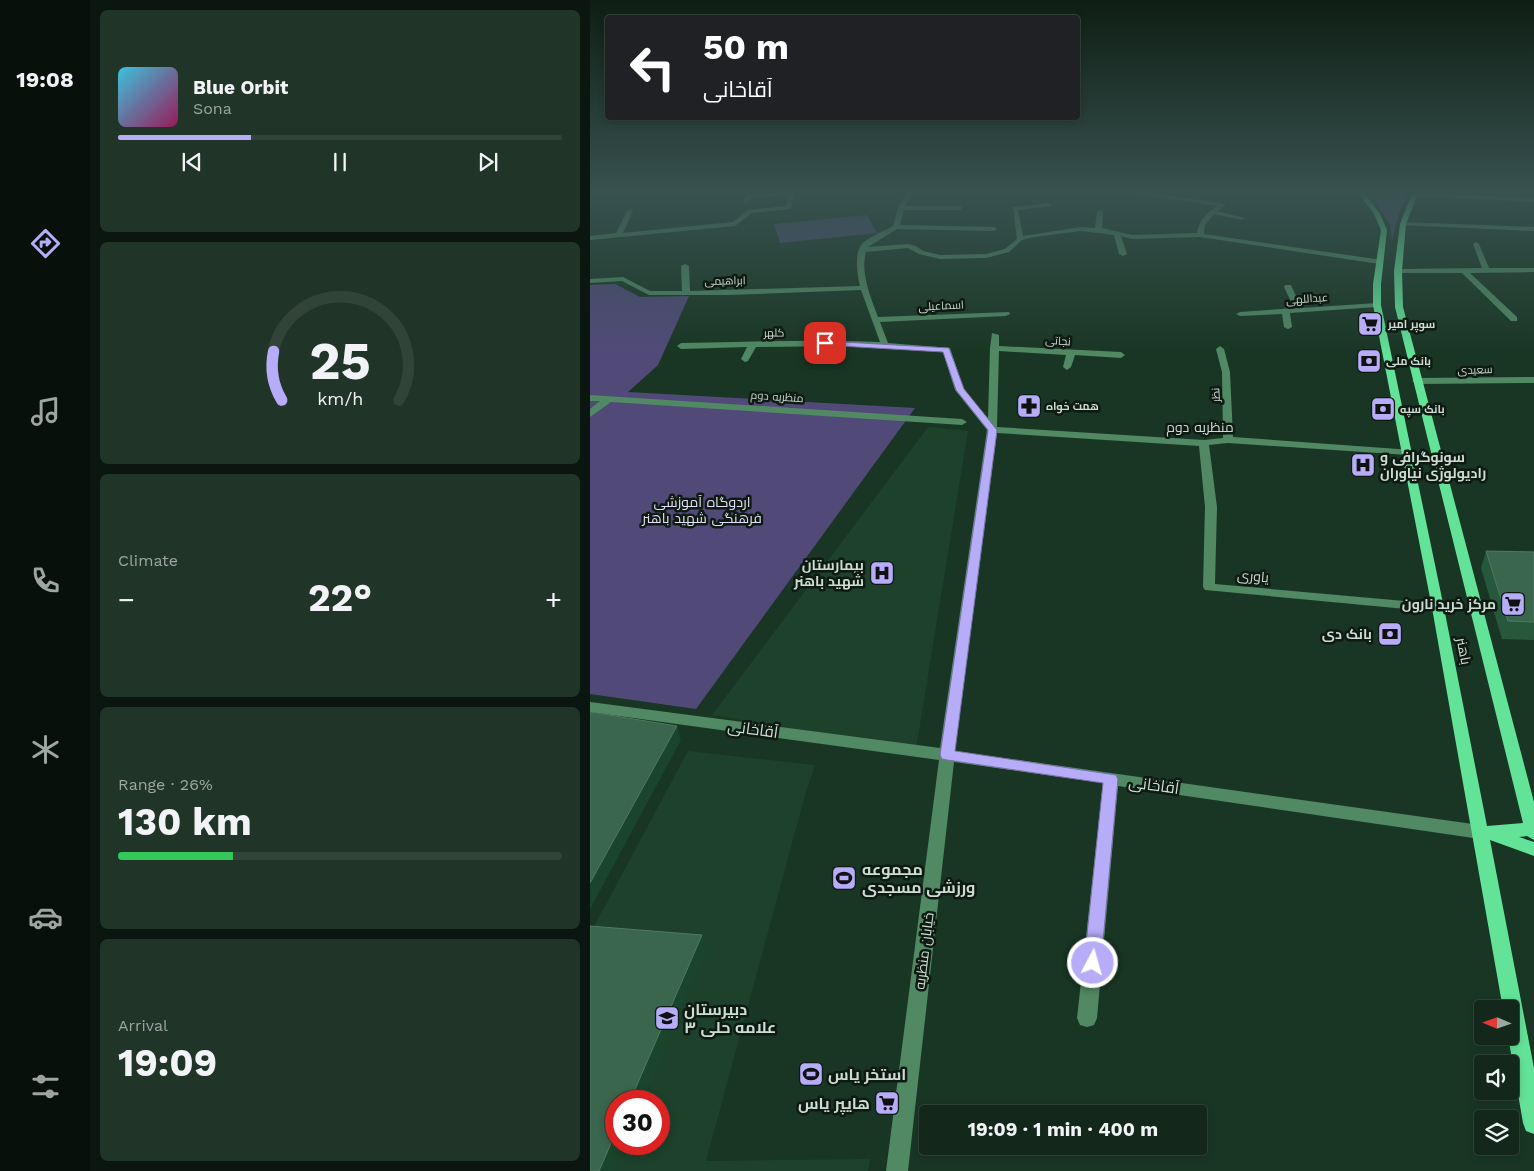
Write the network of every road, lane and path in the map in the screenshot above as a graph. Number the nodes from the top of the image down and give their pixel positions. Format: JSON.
{"nodes":[{"id":1,"x":865,"y":246,"type":"edge"},
{"id":2,"x":1013,"y":246,"type":"edge"},
{"id":3,"x":1121,"y":246,"type":"edge"},
{"id":4,"x":1281,"y":246,"type":"edge"},
{"id":5,"x":1382,"y":246,"type":"edge"},
{"id":6,"x":1401,"y":246,"type":"edge"},
{"id":7,"x":1477,"y":246,"type":"edge"},
{"id":8,"x":862,"y":250,"type":"junction"},
{"id":9,"x":1123,"y":254,"type":"dead end"},
{"id":10,"x":1379,"y":262,"type":"junction"},
{"id":11,"x":685,"y":266,"type":"dead end"},
{"id":12,"x":1463,"y":270,"type":"junction"},
{"id":13,"x":1486,"y":270,"type":"junction"},
{"id":14,"x":1534,"y":270,"type":"edge"},
{"id":15,"x":1398,"y":271,"type":"junction"},
{"id":16,"x":590,"y":281,"type":"edge"},
{"id":17,"x":1288,"y":287,"type":"dead end"},
{"id":18,"x":863,"y":288,"type":"junction"},
{"id":19,"x":686,"y":294,"type":"junction"},
{"id":20,"x":1377,"y":305,"type":"junction"},
{"id":21,"x":1299,"y":311,"type":"junction"},
{"id":22,"x":1286,"y":312,"type":"junction"},
{"id":23,"x":1006,"y":314,"type":"dead end"},
{"id":24,"x":1240,"y":314,"type":"dead end"},
{"id":25,"x":1514,"y":319,"type":"dead end"},
{"id":26,"x":876,"y":320,"type":"junction"},
{"id":27,"x":1288,"y":327,"type":"dead end"},
{"id":28,"x":995,"y":335,"type":"dead end"},
{"id":29,"x":753,"y":344,"type":"junction"},
{"id":30,"x":885,"y":345,"type":"junction"},
{"id":31,"x":682,"y":346,"type":"dead end"},
{"id":32,"x":994,"y":348,"type":"junction"},
{"id":33,"x":1220,"y":349,"type":"dead end"},
{"id":34,"x":1071,"y":353,"type":"junction"},
{"id":35,"x":1121,"y":355,"type":"dead end"},
{"id":36,"x":745,"y":359,"type":"dead end"},
{"id":37,"x":1067,"y":367,"type":"dead end"},
{"id":38,"x":1534,"y":380,"type":"edge"},
{"id":39,"x":1417,"y":381,"type":"junction"},
{"id":40,"x":590,"y":398,"type":"edge"},
{"id":41,"x":609,"y":399,"type":"junction"},
{"id":42,"x":590,"y":414,"type":"edge"},
{"id":43,"x":962,"y":422,"type":"dead end"},
{"id":44,"x":992,"y":430,"type":"junction"},
{"id":45,"x":1228,"y":440,"type":"junction"},
{"id":46,"x":1204,"y":444,"type":"junction"},
{"id":47,"x":1408,"y":452,"type":"junction"},
{"id":48,"x":1438,"y":608,"type":"junction"},
{"id":49,"x":590,"y":707,"type":"edge"},
{"id":50,"x":947,"y":755,"type":"junction"},
{"id":51,"x":1111,"y":779,"type":"junction"},
{"id":52,"x":1534,"y":829,"type":"edge"},
{"id":53,"x":1486,"y":833,"type":"junction"},
{"id":54,"x":1534,"y":849,"type":"edge"},
{"id":55,"x":1087,"y":1018,"type":"dead end"},
{"id":56,"x":1534,"y":1123,"type":"edge"},
{"id":57,"x":897,"y":1171,"type":"edge"}],
"edges":[{"from":1,"to":8,"type":"street"},
{"from":2,"to":8,"type":"street"},
{"from":3,"to":9,"type":"street"},
{"from":4,"to":10,"type":"street"},
{"from":5,"to":10,"type":"main road","name":"باهنر"},
{"from":6,"to":15,"type":"main road","name":"باهنر"},
{"from":7,"to":13,"type":"street"},
{"from":8,"to":18,"type":"street"},
{"from":10,"to":20,"type":"main road","name":"باهنر"},
{"from":11,"to":19,"type":"street"},
{"from":12,"to":13,"type":"street"},
{"from":12,"to":15,"type":"street"},
{"from":12,"to":25,"type":"street"},
{"from":13,"to":14,"type":"street"},
{"from":15,"to":39,"type":"main road","name":"باهنر"},
{"from":16,"to":19,"type":"street","name":"ابراهیمی"},
{"from":17,"to":21,"type":"street"},
{"from":18,"to":19,"type":"street","name":"ابراهیمی"},
{"from":18,"to":26,"type":"street"},
{"from":20,"to":21,"type":"street","name":"عبداللهی"},
{"from":20,"to":47,"type":"main road","name":"باهنر"},
{"from":21,"to":22,"type":"street","name":"عبداللهی"},
{"from":22,"to":24,"type":"street","name":"عبداللهی"},
{"from":22,"to":27,"type":"street"},
{"from":23,"to":26,"type":"street","name":"اسماعیلی"},
{"from":26,"to":30,"type":"street"},
{"from":28,"to":32,"type":"street"},
{"from":29,"to":30,"type":"street","name":"کلهر"},
{"from":29,"to":31,"type":"street","name":"کلهر"},
{"from":29,"to":36,"type":"street","name":"کلهر"},
{"from":30,"to":44,"type":"street"},
{"from":32,"to":34,"type":"street","name":"نجاتی"},
{"from":32,"to":44,"type":"street"},
{"from":33,"to":45,"type":"street","name":"نظر"},
{"from":34,"to":35,"type":"street","name":"نجاتی"},
{"from":34,"to":37,"type":"street"},
{"from":38,"to":39,"type":"street","name":"سعیدی"},
{"from":39,"to":52,"type":"main road","name":"باهنر"},
{"from":40,"to":41,"type":"street","name":"منظریه دوم"},
{"from":41,"to":42,"type":"street"},
{"from":41,"to":43,"type":"street","name":"منظریه دوم"},
{"from":44,"to":46,"type":"street","name":"منظریه دوم"},
{"from":44,"to":50,"type":"street","name":"خیابان منظریه"},
{"from":45,"to":46,"type":"street","name":"منظریه دوم"},
{"from":45,"to":47,"type":"street","name":"منظریه دوم"},
{"from":46,"to":48,"type":"street","name":"یاوری"},
{"from":47,"to":48,"type":"main road","name":"باهنر"},
{"from":48,"to":53,"type":"main road","name":"باهنر"},
{"from":49,"to":50,"type":"street","name":"آقاخانی"},
{"from":50,"to":51,"type":"street","name":"آقاخانی"},
{"from":50,"to":57,"type":"street","name":"خیابان منظریه"},
{"from":51,"to":53,"type":"street","name":"آقاخانی"},
{"from":51,"to":55,"type":"street"},
{"from":52,"to":53,"type":"main road"},
{"from":53,"to":54,"type":"main road"},
{"from":53,"to":56,"type":"main road","name":"باهنر"}]}
